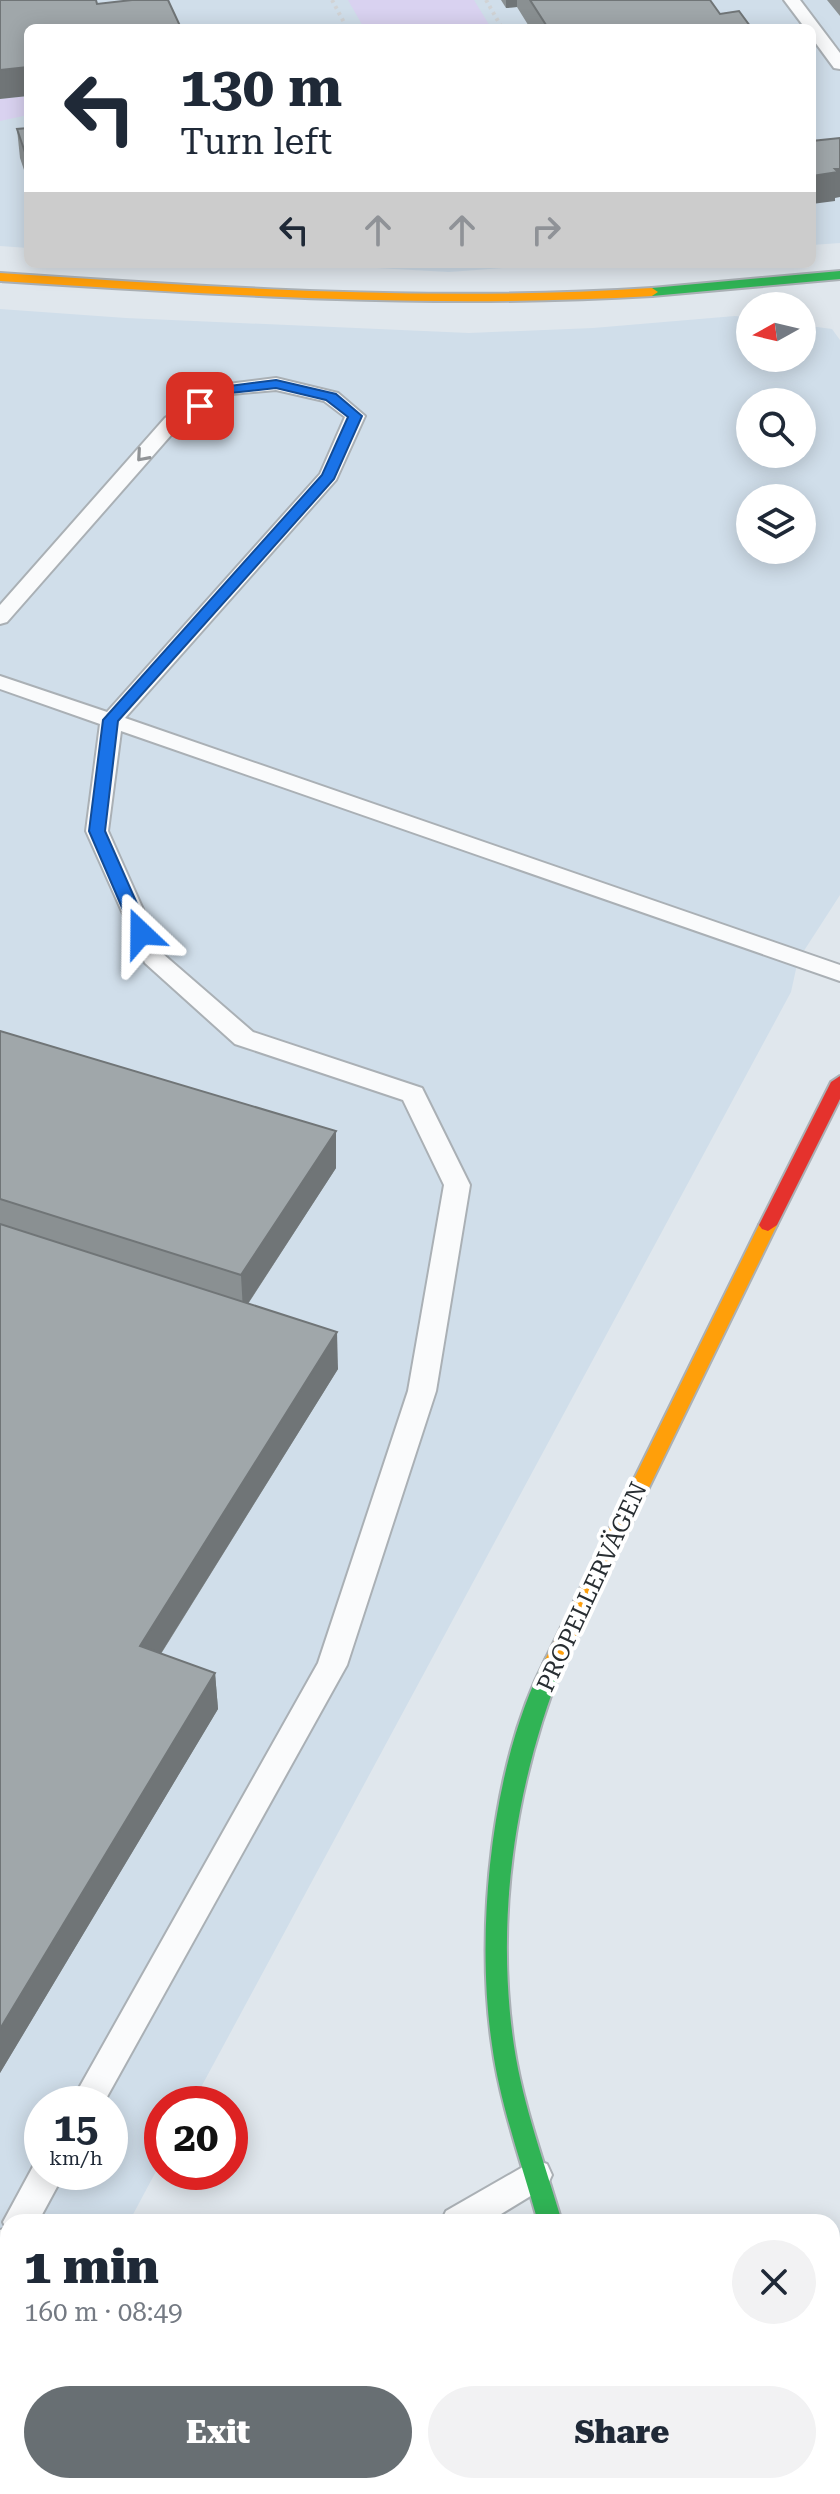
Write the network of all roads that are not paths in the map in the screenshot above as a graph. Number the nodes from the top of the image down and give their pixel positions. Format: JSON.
{"nodes":[{"id":1,"x":792,"y":0,"type":"edge"},
{"id":2,"x":810,"y":24,"type":"edge"},
{"id":3,"x":816,"y":32,"type":"edge"},
{"id":4,"x":840,"y":64,"type":"edge"},
{"id":5,"x":840,"y":275,"type":"edge"},
{"id":6,"x":0,"y":277,"type":"edge"},
{"id":7,"x":0,"y":618,"type":"edge"},
{"id":8,"x":0,"y":682,"type":"edge"},
{"id":9,"x":111,"y":720,"type":"junction"},
{"id":10,"x":840,"y":973,"type":"edge"},
{"id":11,"x":840,"y":1082,"type":"edge"},
{"id":12,"x":96,"y":2086,"type":"edge"},
{"id":13,"x":535,"y":2175,"type":"junction"},
{"id":14,"x":38,"y":2190,"type":"edge"},
{"id":15,"x":24,"y":2214,"type":"edge"},
{"id":16,"x":471,"y":2214,"type":"edge"},
{"id":17,"x":547,"y":2214,"type":"edge"}],
"edges":[{"from":1,"to":2,"type":"lane"},
{"from":3,"to":4,"type":"lane"},
{"from":5,"to":6,"type":"street"},
{"from":9,"to":7,"type":"lane","one_way":true},
{"from":8,"to":9,"type":"lane"},
{"from":9,"to":10,"type":"lane"},
{"from":9,"to":12,"type":"lane"},
{"from":11,"to":13,"type":"street","name":"PROPELLERVÄGEN"},
{"from":13,"to":16,"type":"lane"},
{"from":13,"to":17,"type":"street","name":"PROPELLERVÄGEN"},
{"from":14,"to":15,"type":"lane"}]}
